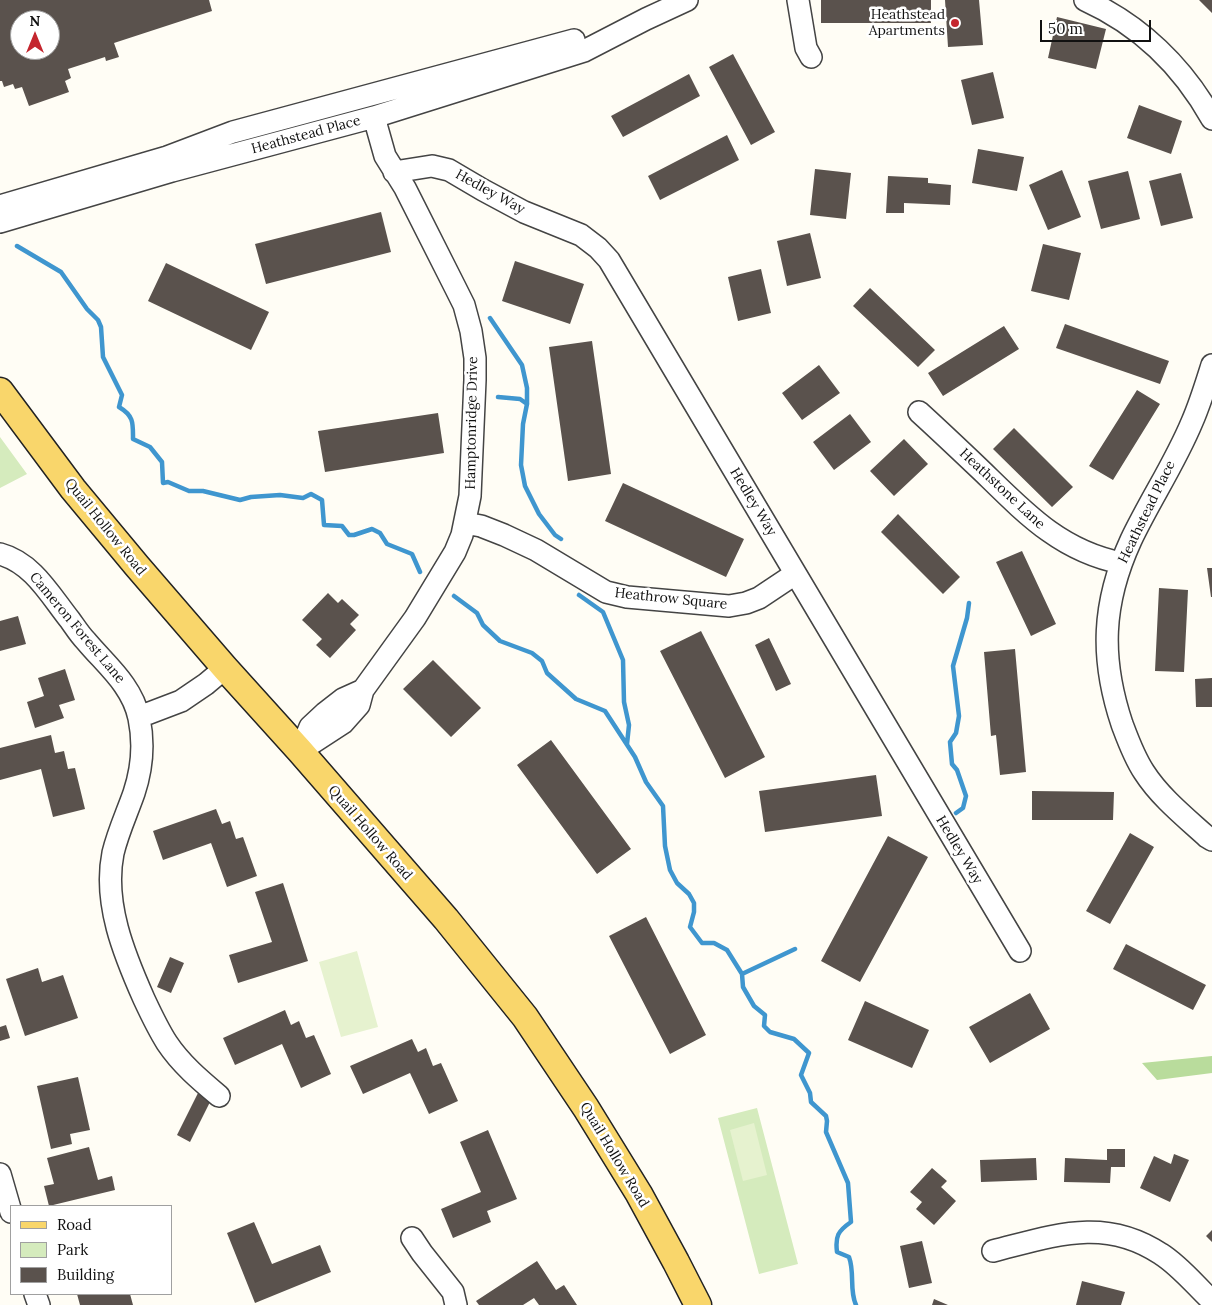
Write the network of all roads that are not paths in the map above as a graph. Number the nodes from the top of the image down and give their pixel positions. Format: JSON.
{"nodes":[{"id":1,"x":686,"y":0,"type":"edge"},
{"id":2,"x":798,"y":0,"type":"edge"},
{"id":3,"x":1085,"y":0,"type":"edge"},
{"id":4,"x":609,"y":38,"type":"junction"},
{"id":5,"x":811,"y":57,"type":"dead end"},
{"id":6,"x":374,"y":117,"type":"junction"},
{"id":7,"x":1212,"y":119,"type":"edge"},
{"id":8,"x":394,"y":172,"type":"junction"},
{"id":9,"x":0,"y":206,"type":"edge"},
{"id":10,"x":0,"y":222,"type":"edge"},
{"id":11,"x":1212,"y":365,"type":"edge"},
{"id":12,"x":0,"y":391,"type":"edge"},
{"id":13,"x":919,"y":412,"type":"dead end"},
{"id":14,"x":466,"y":523,"type":"junction"},
{"id":15,"x":0,"y":554,"type":"edge"},
{"id":16,"x":1121,"y":563,"type":"junction"},
{"id":17,"x":795,"y":574,"type":"junction"},
{"id":18,"x":225,"y":668,"type":"junction"},
{"id":19,"x":139,"y":717,"type":"junction"},
{"id":20,"x":300,"y":751,"type":"junction"},
{"id":21,"x":1212,"y":840,"type":"edge"},
{"id":22,"x":1020,"y":951,"type":"dead end"},
{"id":23,"x":219,"y":1096,"type":"dead end"},
{"id":24,"x":0,"y":1174,"type":"edge"},
{"id":25,"x":10,"y":1209,"type":"edge"},
{"id":26,"x":412,"y":1238,"type":"dead end"},
{"id":27,"x":993,"y":1251,"type":"dead end"},
{"id":28,"x":1212,"y":1300,"type":"edge"},
{"id":29,"x":456,"y":1305,"type":"edge"},
{"id":30,"x":698,"y":1305,"type":"edge"}],
"edges":[{"from":1,"to":4,"type":"street","name":"Heathstead Place"},
{"from":2,"to":5,"type":"street"},
{"from":3,"to":7,"type":"street"},
{"from":4,"to":6,"type":"street","name":"Heathstead Place"},
{"from":4,"to":9,"type":"street","name":"Heathstead Place"},
{"from":6,"to":8,"type":"street","name":"Hamptonridge Drive"},
{"from":6,"to":10,"type":"street","name":"Heathstead Place"},
{"from":8,"to":14,"type":"street","name":"Hamptonridge Drive"},
{"from":8,"to":17,"type":"street","name":"Hedley Way"},
{"from":11,"to":16,"type":"street","name":"Heathstead Place"},
{"from":12,"to":18,"type":"main road","name":"Quail Hollow Road"},
{"from":13,"to":16,"type":"street","name":"Heathstone Lane"},
{"from":14,"to":17,"type":"street","name":"Heathrow Square"},
{"from":14,"to":20,"type":"street","name":"Hamptonridge Drive"},
{"from":15,"to":19,"type":"street","name":"Cameron Forest Lane"},
{"from":16,"to":21,"type":"street","name":"Heathstead Place"},
{"from":17,"to":22,"type":"street","name":"Hedley Way"},
{"from":18,"to":19,"type":"street"},
{"from":18,"to":20,"type":"main road","name":"Quail Hollow Road"},
{"from":19,"to":23,"type":"street","name":"Cameron Forest Lane"},
{"from":20,"to":30,"type":"main road","name":"Quail Hollow Road"},
{"from":24,"to":25,"type":"street"},
{"from":26,"to":29,"type":"street"},
{"from":27,"to":28,"type":"street"}]}
